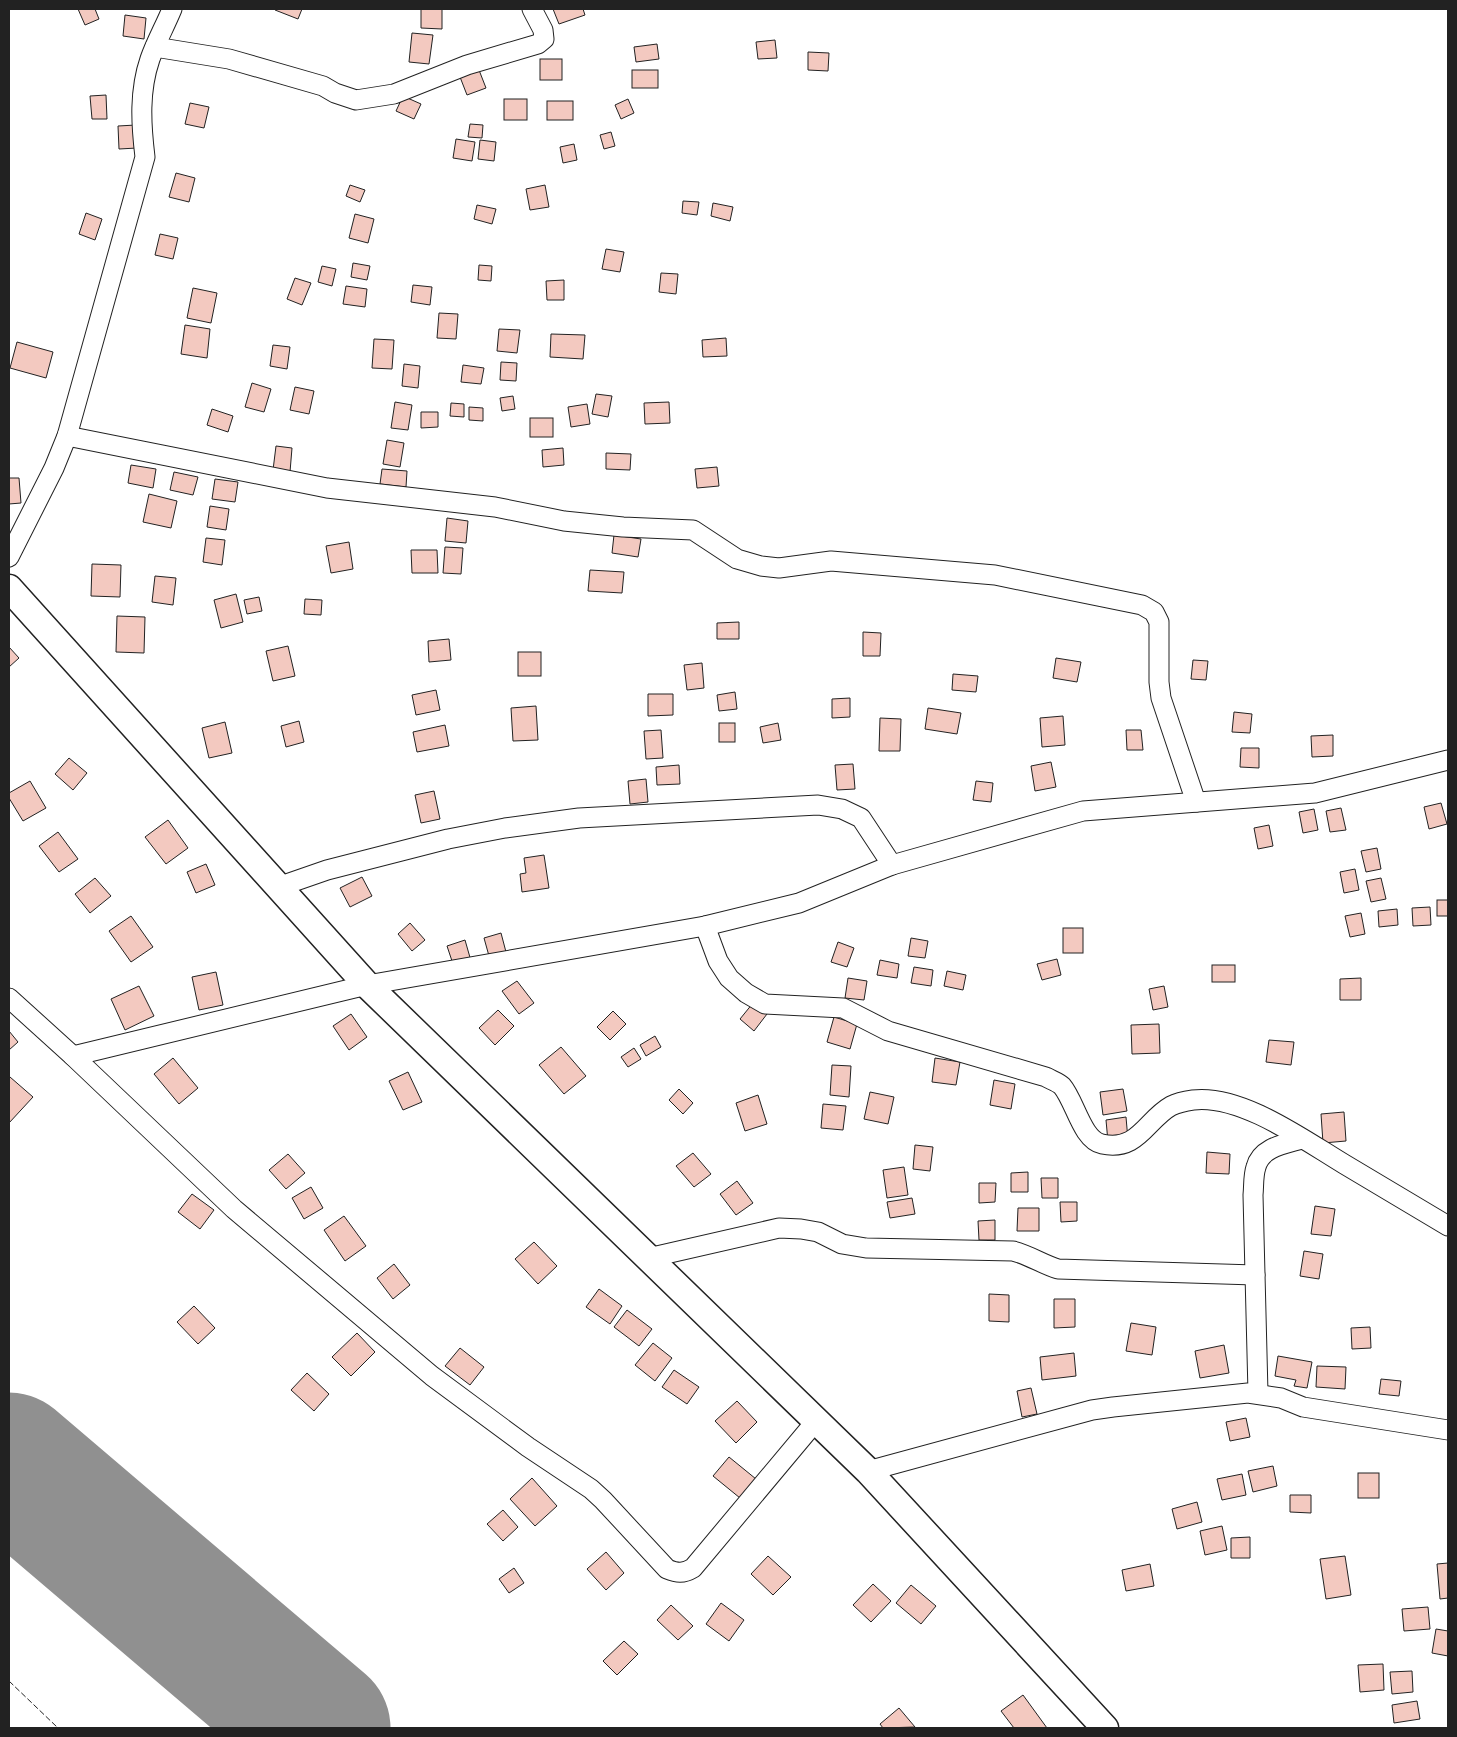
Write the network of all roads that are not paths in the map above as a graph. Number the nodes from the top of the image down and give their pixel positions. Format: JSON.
{"nodes":[{"id":1,"x":172,"y":9,"type":"edge"},
{"id":2,"x":532,"y":9,"type":"edge"},
{"id":3,"x":155,"y":47,"type":"junction"},
{"id":4,"x":67,"y":436,"type":"junction"},
{"id":5,"x":9,"y":557,"type":"edge"},
{"id":6,"x":9,"y":588,"type":"edge"},
{"id":7,"x":1448,"y":760,"type":"edge"},
{"id":8,"x":1196,"y":802,"type":"junction"},
{"id":9,"x":892,"y":865,"type":"junction"},
{"id":10,"x":278,"y":887,"type":"junction"},
{"id":11,"x":705,"y":926,"type":"junction"},
{"id":12,"x":367,"y":985,"type":"junction"},
{"id":13,"x":9,"y":998,"type":"edge"},
{"id":14,"x":73,"y":1056,"type":"junction"},
{"id":15,"x":1302,"y":1139,"type":"junction"},
{"id":16,"x":1448,"y":1226,"type":"edge"},
{"id":17,"x":648,"y":1258,"type":"junction"},
{"id":18,"x":1255,"y":1275,"type":"junction"},
{"id":19,"x":1258,"y":1393,"type":"junction"},
{"id":20,"x":816,"y":1421,"type":"junction"},
{"id":21,"x":1448,"y":1430,"type":"edge"},
{"id":22,"x":868,"y":1471,"type":"junction"},
{"id":23,"x":1106,"y":1728,"type":"edge"}],
"edges":[{"from":1,"to":3,"type":"street"},
{"from":2,"to":3,"type":"street"},
{"from":3,"to":4,"type":"street"},
{"from":4,"to":5,"type":"street"},
{"from":4,"to":8,"type":"street"},
{"from":6,"to":10,"type":"street"},
{"from":7,"to":8,"type":"street"},
{"from":8,"to":9,"type":"street"},
{"from":9,"to":10,"type":"street"},
{"from":9,"to":11,"type":"street"},
{"from":10,"to":12,"type":"street"},
{"from":11,"to":12,"type":"street"},
{"from":11,"to":15,"type":"street"},
{"from":12,"to":14,"type":"street"},
{"from":12,"to":17,"type":"street"},
{"from":13,"to":14,"type":"street"},
{"from":14,"to":20,"type":"street"},
{"from":15,"to":16,"type":"street"},
{"from":15,"to":18,"type":"street"},
{"from":17,"to":18,"type":"street"},
{"from":17,"to":20,"type":"street"},
{"from":18,"to":19,"type":"street"},
{"from":19,"to":21,"type":"street"},
{"from":19,"to":22,"type":"street"},
{"from":20,"to":22,"type":"street"},
{"from":22,"to":23,"type":"street"}]}
